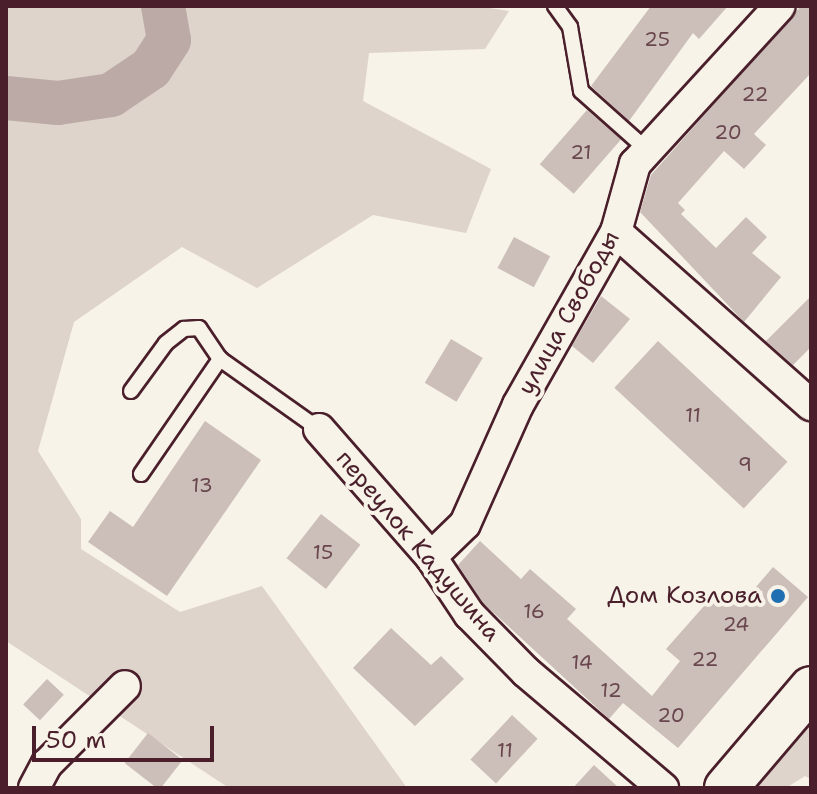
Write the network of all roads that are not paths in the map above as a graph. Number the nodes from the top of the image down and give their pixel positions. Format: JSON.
{"nodes":[{"id":1,"x":555,"y":6,"type":"edge"},
{"id":2,"x":780,"y":6,"type":"edge"},
{"id":3,"x":646,"y":149,"type":"junction"},
{"id":4,"x":616,"y":232,"type":"junction"},
{"id":5,"x":220,"y":359,"type":"junction"},
{"id":6,"x":131,"y":391,"type":"dead end"},
{"id":7,"x":811,"y":405,"type":"edge"},
{"id":8,"x":319,"y":429,"type":"joint"},
{"id":9,"x":141,"y":474,"type":"dead end"},
{"id":10,"x":431,"y":557,"type":"junction"},
{"id":11,"x":125,"y":686,"type":"dead end"},
{"id":12,"x":811,"y":688,"type":"edge"},
{"id":13,"x":34,"y":788,"type":"edge"},
{"id":14,"x":663,"y":788,"type":"edge"},
{"id":15,"x":726,"y":788,"type":"edge"}],
"edges":[{"from":1,"to":3,"type":"lane"},
{"from":2,"to":3,"type":"street","name":"улица Свободы"},
{"from":3,"to":4,"type":"street","name":"улица Свободы"},
{"from":4,"to":7,"type":"street"},
{"from":4,"to":10,"type":"street","name":"улица Свободы"},
{"from":5,"to":6,"type":"lane"},
{"from":5,"to":8,"type":"lane"},
{"from":5,"to":9,"type":"lane"},
{"from":8,"to":10,"type":"street","name":"переулок Кадушина"},
{"from":10,"to":14,"type":"street","name":"переулок Кадушина"},
{"from":11,"to":13,"type":"street"},
{"from":12,"to":15,"type":"main road"}]}
